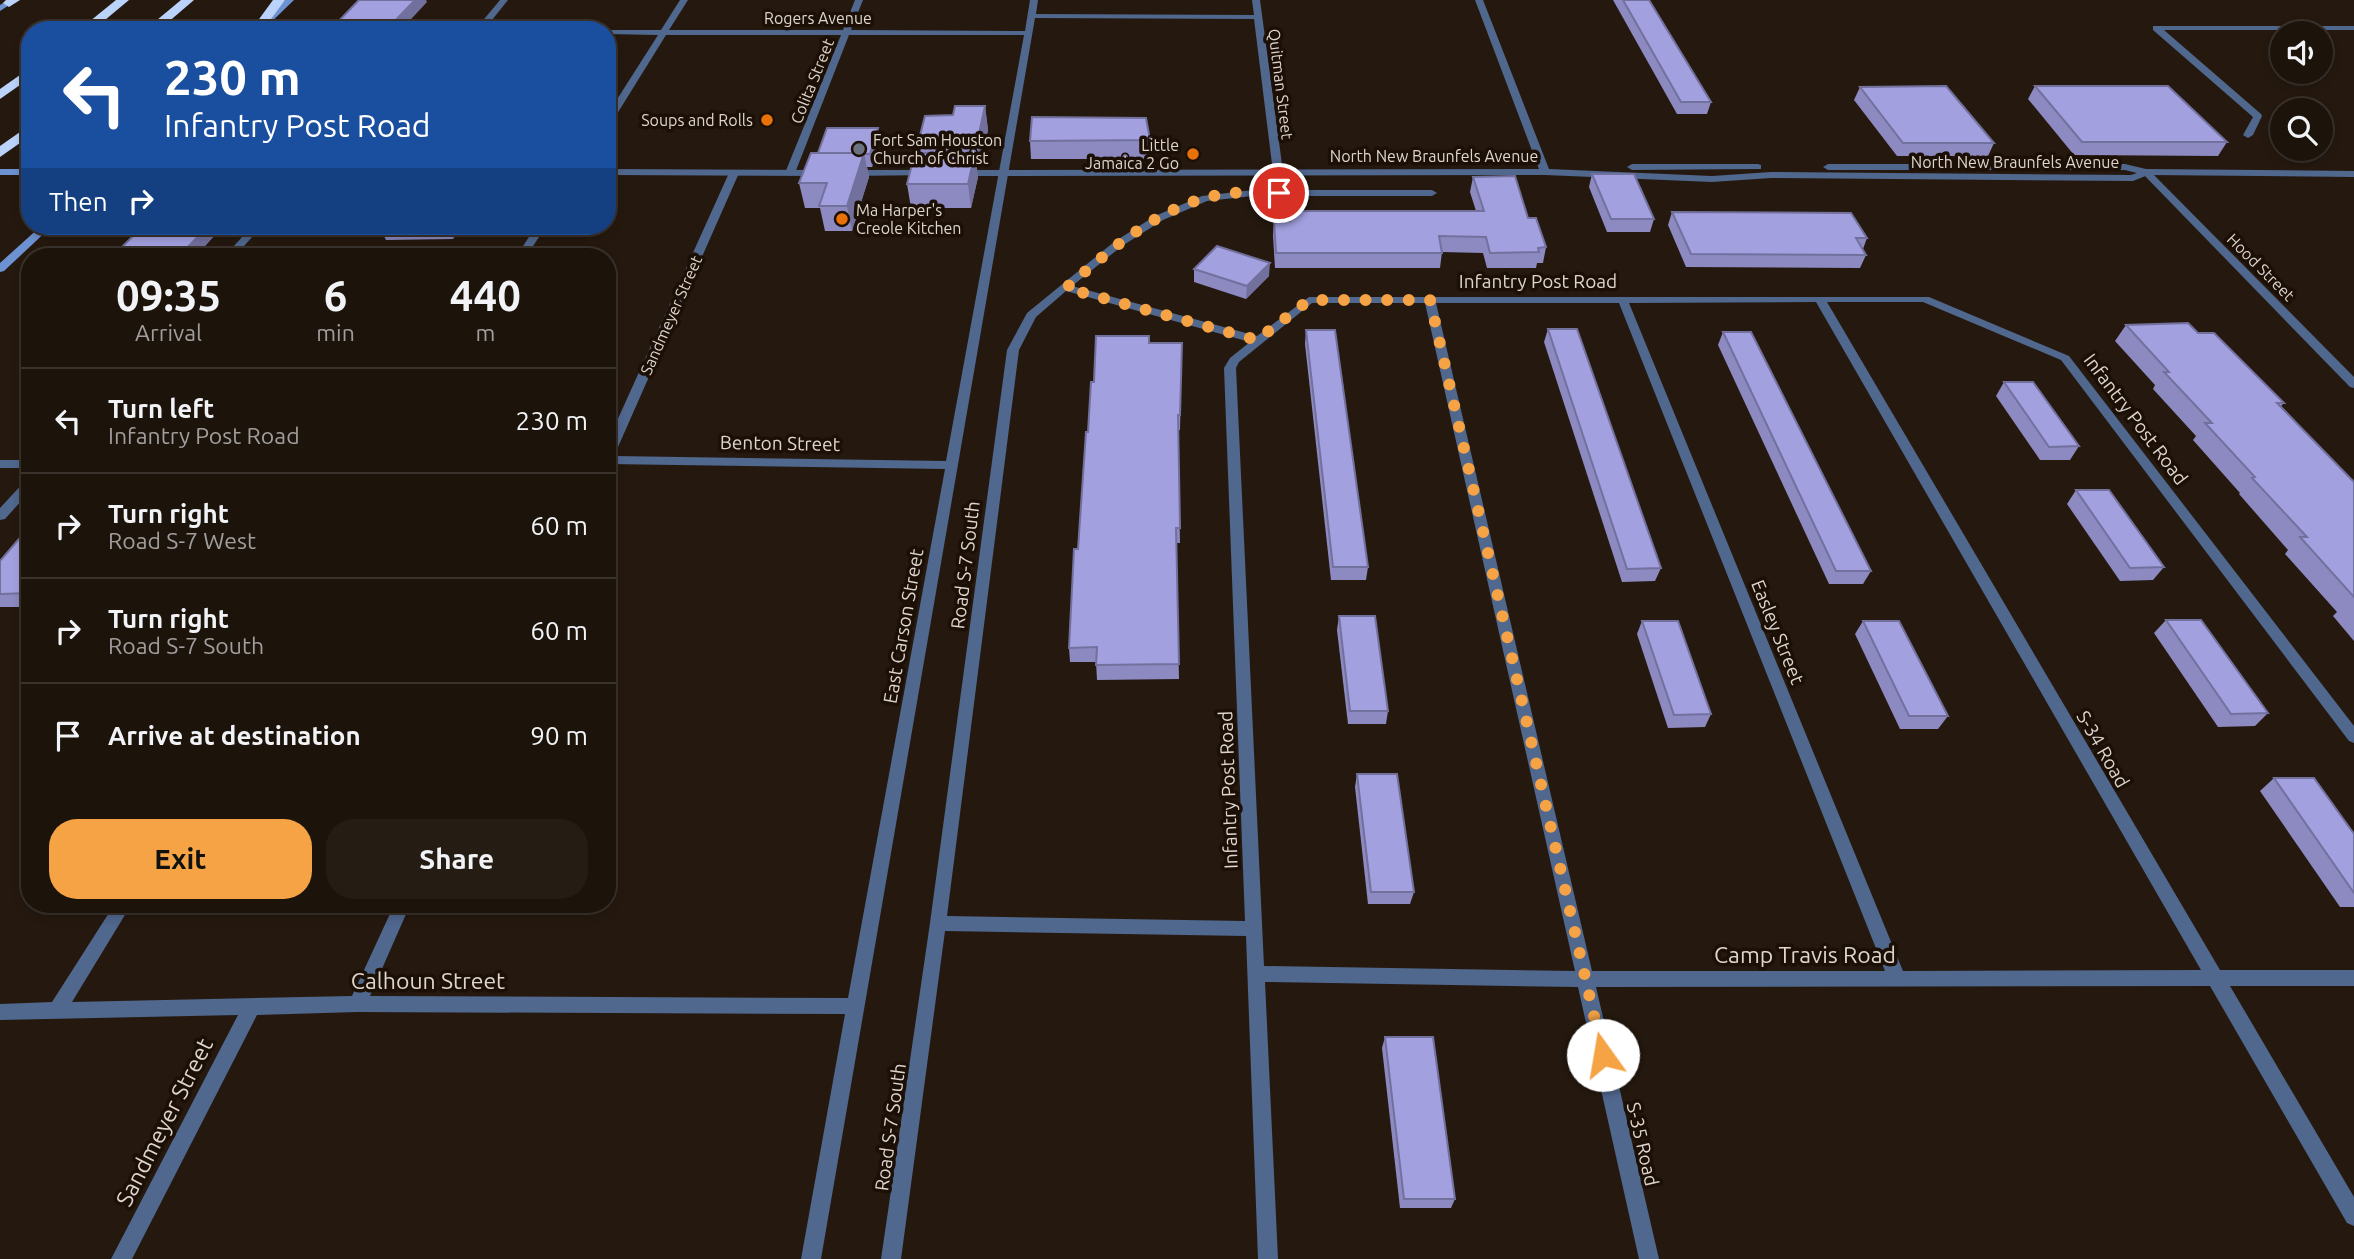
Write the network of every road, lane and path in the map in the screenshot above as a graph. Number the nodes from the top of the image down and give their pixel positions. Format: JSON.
{"nodes":[{"id":1,"x":124,"y":0,"type":"edge"},
{"id":2,"x":188,"y":0,"type":"edge"},
{"id":3,"x":279,"y":0,"type":"edge"},
{"id":4,"x":290,"y":0,"type":"edge"},
{"id":5,"x":504,"y":0,"type":"edge"},
{"id":6,"x":684,"y":0,"type":"edge"},
{"id":7,"x":859,"y":0,"type":"edge"},
{"id":8,"x":1034,"y":0,"type":"edge"},
{"id":9,"x":1256,"y":0,"type":"edge"},
{"id":10,"x":1479,"y":0,"type":"edge"},
{"id":11,"x":1031,"y":16,"type":"junction"},
{"id":12,"x":1258,"y":17,"type":"junction"},
{"id":13,"x":97,"y":21,"type":"edge"},
{"id":14,"x":162,"y":21,"type":"edge"},
{"id":15,"x":264,"y":21,"type":"edge"},
{"id":16,"x":268,"y":21,"type":"edge"},
{"id":17,"x":486,"y":21,"type":"edge"},
{"id":18,"x":2354,"y":29,"type":"edge"},
{"id":19,"x":616,"y":32,"type":"edge"},
{"id":20,"x":664,"y":32,"type":"junction"},
{"id":21,"x":847,"y":32,"type":"junction"},
{"id":22,"x":1028,"y":33,"type":"junction"},
{"id":23,"x":21,"y":79,"type":"edge"},
{"id":24,"x":0,"y":95,"type":"edge"},
{"id":25,"x":616,"y":108,"type":"edge"},
{"id":26,"x":2248,"y":135,"type":"dead end"},
{"id":27,"x":21,"y":136,"type":"edge"},
{"id":28,"x":0,"y":153,"type":"edge"},
{"id":29,"x":0,"y":172,"type":"edge"},
{"id":30,"x":21,"y":172,"type":"edge"},
{"id":31,"x":616,"y":172,"type":"edge"},
{"id":32,"x":1278,"y":172,"type":"junction"},
{"id":33,"x":1545,"y":172,"type":"junction"},
{"id":34,"x":2146,"y":172,"type":"junction"},
{"id":35,"x":734,"y":173,"type":"junction"},
{"id":36,"x":790,"y":173,"type":"junction"},
{"id":37,"x":831,"y":173,"type":"edge"},
{"id":38,"x":845,"y":173,"type":"edge"},
{"id":39,"x":940,"y":173,"type":"edge"},
{"id":40,"x":954,"y":173,"type":"edge"},
{"id":41,"x":1003,"y":173,"type":"junction"},
{"id":42,"x":2354,"y":174,"type":"edge"},
{"id":43,"x":1432,"y":193,"type":"dead end"},
{"id":44,"x":37,"y":235,"type":"edge"},
{"id":45,"x":249,"y":235,"type":"edge"},
{"id":46,"x":23,"y":248,"type":"edge"},
{"id":47,"x":237,"y":248,"type":"edge"},
{"id":48,"x":21,"y":250,"type":"edge"},
{"id":49,"x":0,"y":269,"type":"edge"},
{"id":50,"x":1066,"y":288,"type":"junction"},
{"id":51,"x":1430,"y":300,"type":"junction"},
{"id":52,"x":1623,"y":300,"type":"junction"},
{"id":53,"x":1820,"y":300,"type":"junction"},
{"id":54,"x":1257,"y":340,"type":"junction"},
{"id":55,"x":2354,"y":384,"type":"edge"},
{"id":56,"x":616,"y":438,"type":"edge"},
{"id":57,"x":616,"y":458,"type":"edge"},
{"id":58,"x":0,"y":464,"type":"edge"},
{"id":59,"x":21,"y":464,"type":"edge"},
{"id":60,"x":951,"y":465,"type":"junction"},
{"id":61,"x":21,"y":493,"type":"edge"},
{"id":62,"x":0,"y":516,"type":"edge"},
{"id":63,"x":2354,"y":737,"type":"edge"},
{"id":64,"x":118,"y":913,"type":"edge"},
{"id":65,"x":398,"y":913,"type":"edge"},
{"id":66,"x":938,"y":922,"type":"junction"},
{"id":67,"x":1254,"y":929,"type":"junction"},
{"id":68,"x":1255,"y":974,"type":"junction"},
{"id":69,"x":1897,"y":978,"type":"junction"},
{"id":70,"x":2214,"y":978,"type":"junction"},
{"id":71,"x":2354,"y":978,"type":"edge"},
{"id":72,"x":1585,"y":979,"type":"junction"},
{"id":73,"x":357,"y":1004,"type":"junction"},
{"id":74,"x":855,"y":1006,"type":"junction"},
{"id":75,"x":251,"y":1008,"type":"junction"},
{"id":76,"x":0,"y":1012,"type":"edge"},
{"id":77,"x":56,"y":1012,"type":"junction"},
{"id":78,"x":2354,"y":1216,"type":"edge"},
{"id":79,"x":121,"y":1259,"type":"edge"},
{"id":80,"x":810,"y":1259,"type":"edge"},
{"id":81,"x":891,"y":1259,"type":"edge"},
{"id":82,"x":1268,"y":1259,"type":"edge"},
{"id":83,"x":1649,"y":1259,"type":"edge"}],
"edges":[{"from":1,"to":13,"type":"highway"},
{"from":2,"to":14,"type":"highway"},
{"from":3,"to":15,"type":"highway"},
{"from":4,"to":16,"type":"main road"},
{"from":5,"to":17,"type":"street"},
{"from":6,"to":20,"type":"street"},
{"from":7,"to":21,"type":"street","name":"Colita Street"},
{"from":8,"to":11,"type":"street","name":"East Carson Street"},
{"from":9,"to":12,"type":"street","name":"Quitman Street"},
{"from":10,"to":33,"type":"street"},
{"from":11,"to":12,"type":"street"},
{"from":11,"to":22,"type":"street","name":"East Carson Street"},
{"from":12,"to":32,"type":"street","name":"Quitman Street"},
{"from":18,"to":26,"type":"street"},
{"from":19,"to":20,"type":"street","name":"Rogers Avenue"},
{"from":20,"to":21,"type":"street","name":"Rogers Avenue"},
{"from":20,"to":25,"type":"street"},
{"from":21,"to":22,"type":"street","name":"Rogers Avenue"},
{"from":21,"to":36,"type":"street","name":"Colita Street"},
{"from":22,"to":41,"type":"street","name":"East Carson Street"},
{"from":23,"to":24,"type":"highway"},
{"from":27,"to":28,"type":"highway"},
{"from":29,"to":30,"type":"main road"},
{"from":31,"to":35,"type":"street"},
{"from":32,"to":33,"type":"street","name":"North New Braunfels Avenue"},
{"from":32,"to":41,"type":"street","name":"North New Braunfels Avenue"},
{"from":33,"to":34,"type":"street","name":"North New Braunfels Avenue"},
{"from":34,"to":42,"type":"street","name":"North New Braunfels Avenue"},
{"from":34,"to":55,"type":"street","name":"Hood Street"},
{"from":35,"to":36,"type":"street"},
{"from":35,"to":56,"type":"street","name":"Sandmeyer Street"},
{"from":36,"to":37,"type":"street"},
{"from":38,"to":39,"type":"street"},
{"from":40,"to":41,"type":"street","name":"North New Braunfels Avenue"},
{"from":41,"to":60,"type":"street","name":"East Carson Street"},
{"from":43,"to":50,"type":"street","name":"Road S-7 South"},
{"from":44,"to":46,"type":"main road"},
{"from":45,"to":47,"type":"street"},
{"from":48,"to":49,"type":"main road"},
{"from":50,"to":54,"type":"street"},
{"from":50,"to":66,"type":"street","name":"Road S-7 South"},
{"from":51,"to":52,"type":"street","name":"Infantry Post Road"},
{"from":51,"to":54,"type":"street","name":"Infantry Post Road"},
{"from":51,"to":72,"type":"street","name":"S-35 Road"},
{"from":52,"to":53,"type":"street","name":"Infantry Post Road"},
{"from":52,"to":69,"type":"street","name":"Easley Street"},
{"from":53,"to":63,"type":"street","name":"Infantry Post Road"},
{"from":53,"to":70,"type":"street","name":"S-34 Road"},
{"from":54,"to":67,"type":"street","name":"Infantry Post Road"},
{"from":57,"to":60,"type":"street","name":"Benton Street"},
{"from":58,"to":59,"type":"street"},
{"from":60,"to":74,"type":"street","name":"East Carson Street"},
{"from":61,"to":62,"type":"street"},
{"from":64,"to":77,"type":"street"},
{"from":65,"to":73,"type":"street"},
{"from":66,"to":67,"type":"street"},
{"from":66,"to":81,"type":"street","name":"Road S-7 South"},
{"from":67,"to":68,"type":"street","name":"Infantry Post Road"},
{"from":68,"to":72,"type":"street","name":"Camp Travis Road"},
{"from":68,"to":82,"type":"street","name":"Infantry Post Road"},
{"from":69,"to":70,"type":"street","name":"Camp Travis Road"},
{"from":69,"to":72,"type":"street","name":"Camp Travis Road"},
{"from":70,"to":71,"type":"street","name":"Camp Travis Road"},
{"from":70,"to":78,"type":"street","name":"S-34 Road"},
{"from":72,"to":83,"type":"street","name":"S-35 Road"},
{"from":73,"to":74,"type":"street","name":"Calhoun Street"},
{"from":73,"to":75,"type":"street","name":"Calhoun Street"},
{"from":74,"to":80,"type":"street","name":"East Carson Street"},
{"from":75,"to":77,"type":"street","name":"Calhoun Street"},
{"from":75,"to":79,"type":"street","name":"Sandmeyer Street"},
{"from":76,"to":77,"type":"street","name":"Calhoun Street"}]}
